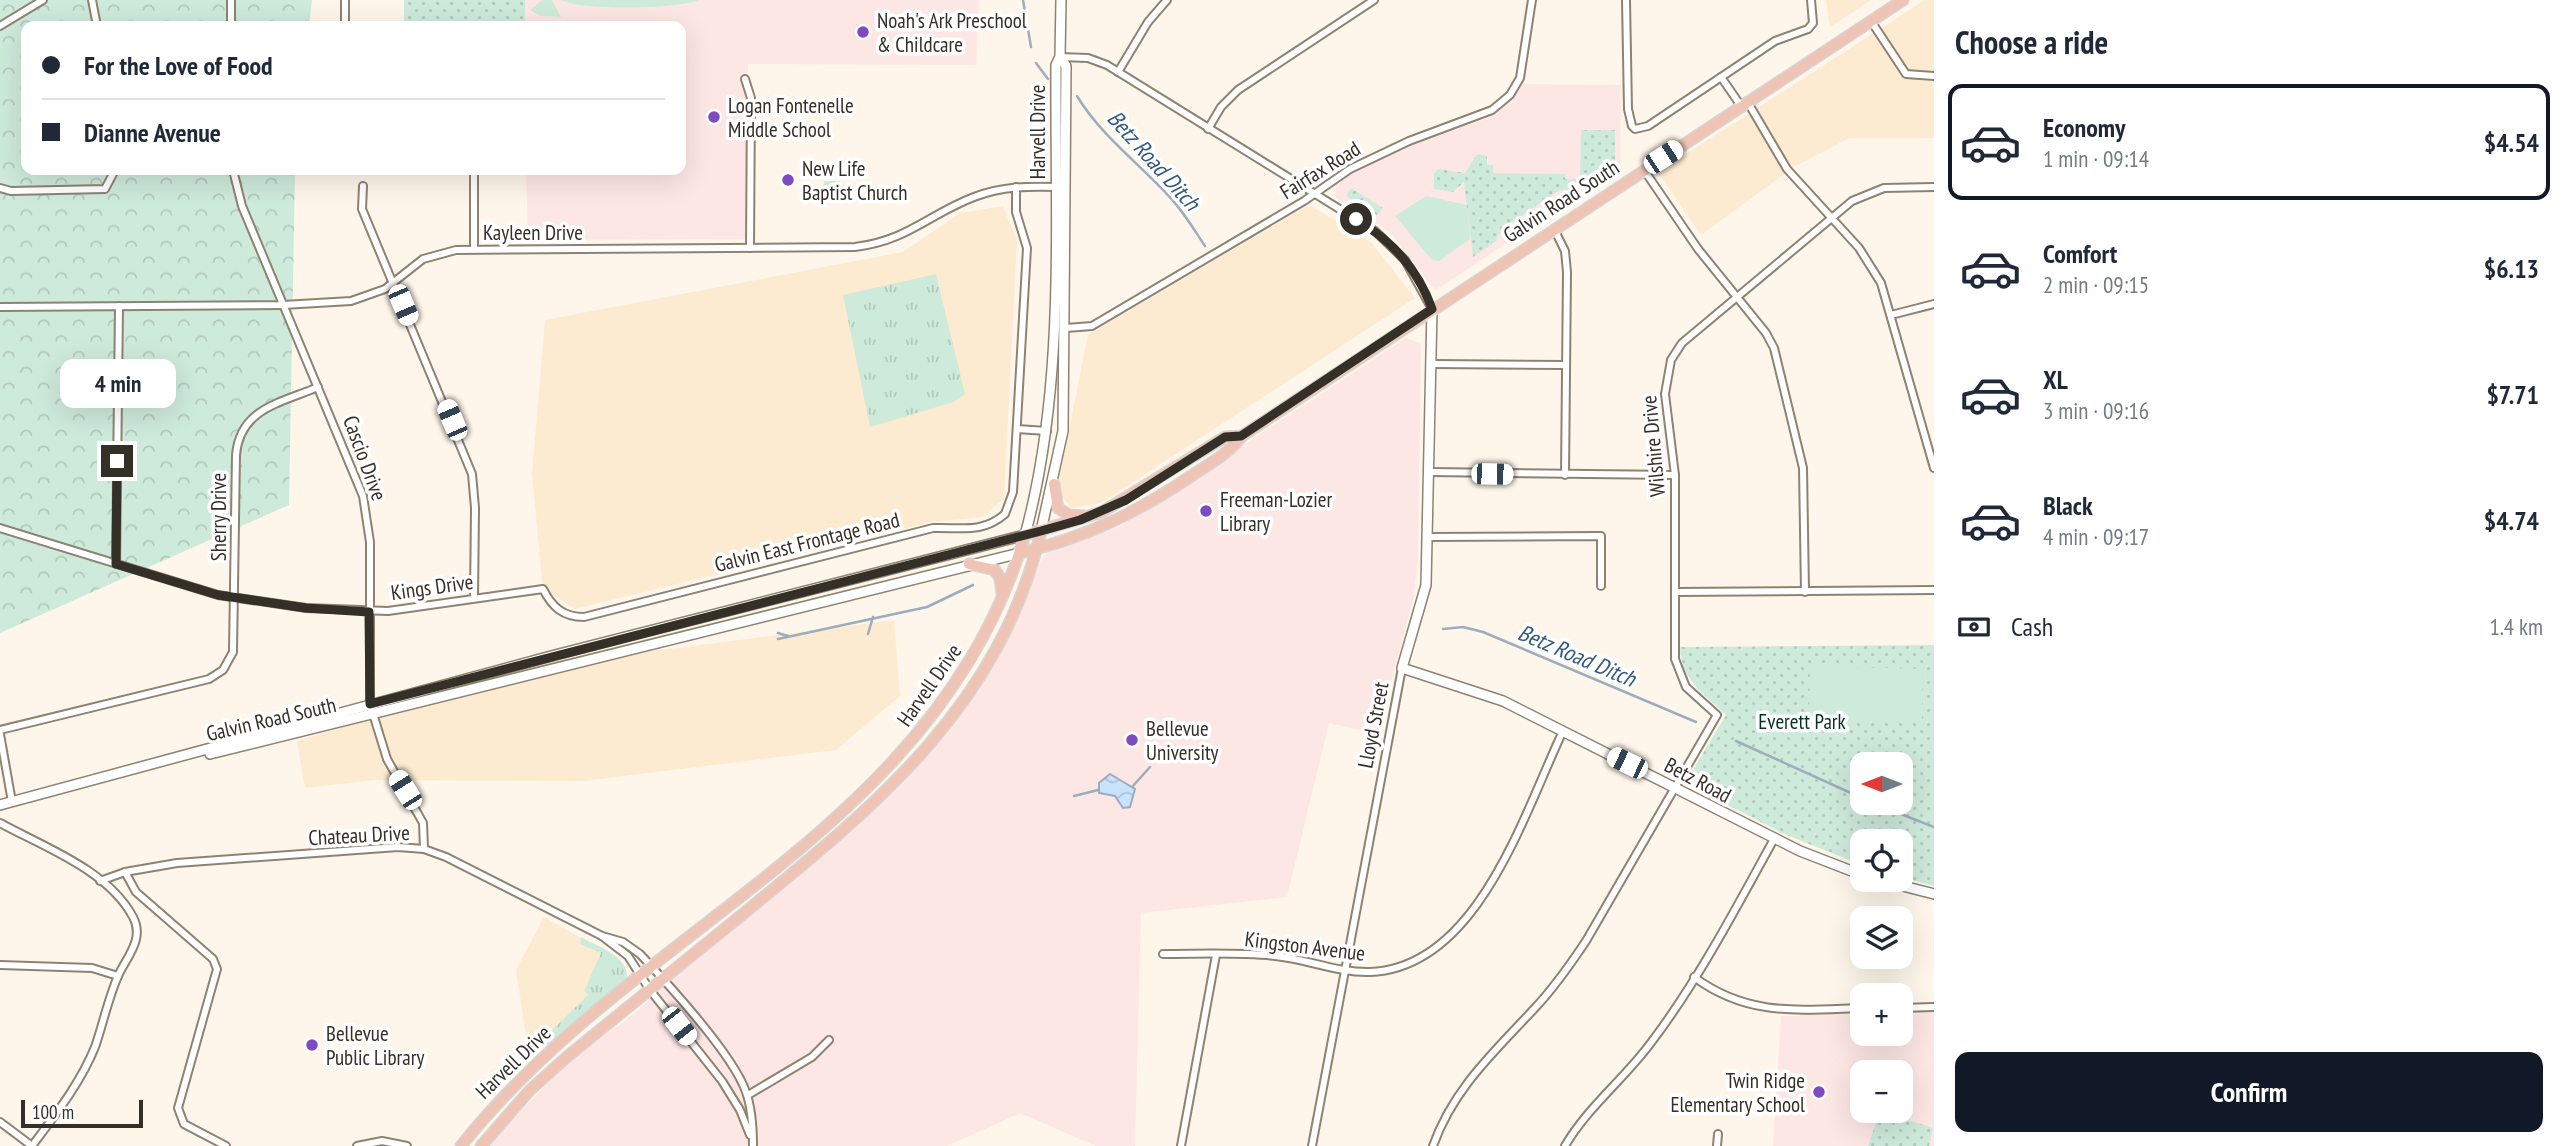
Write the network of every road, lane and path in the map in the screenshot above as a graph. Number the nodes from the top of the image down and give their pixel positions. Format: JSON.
{"nodes":[{"id":1,"x":43,"y":0,"type":"edge"},
{"id":2,"x":92,"y":0,"type":"edge"},
{"id":3,"x":230,"y":0,"type":"edge"},
{"id":4,"x":345,"y":0,"type":"edge"},
{"id":5,"x":1061,"y":0,"type":"edge"},
{"id":6,"x":1167,"y":0,"type":"edge"},
{"id":7,"x":1374,"y":0,"type":"edge"},
{"id":8,"x":1532,"y":0,"type":"edge"},
{"id":9,"x":1626,"y":0,"type":"edge"},
{"id":10,"x":1811,"y":0,"type":"edge"},
{"id":11,"x":1903,"y":0,"type":"edge"},
{"id":12,"x":96,"y":21,"type":"edge"},
{"id":13,"x":231,"y":21,"type":"edge"},
{"id":14,"x":345,"y":21,"type":"edge"},
{"id":15,"x":1871,"y":21,"type":"junction"},
{"id":16,"x":0,"y":26,"type":"edge"},
{"id":17,"x":1060,"y":57,"type":"junction"},
{"id":18,"x":1118,"y":72,"type":"junction"},
{"id":19,"x":1934,"y":76,"type":"edge"},
{"id":20,"x":1721,"y":77,"type":"junction"},
{"id":21,"x":745,"y":79,"type":"dead end"},
{"id":22,"x":1744,"y":104,"type":"junction"},
{"id":23,"x":1209,"y":129,"type":"junction"},
{"id":24,"x":1644,"y":170,"type":"junction"},
{"id":25,"x":112,"y":175,"type":"edge"},
{"id":26,"x":234,"y":175,"type":"edge"},
{"id":27,"x":474,"y":175,"type":"edge"},
{"id":28,"x":363,"y":186,"type":"dead end"},
{"id":29,"x":1016,"y":187,"type":"junction"},
{"id":30,"x":1062,"y":187,"type":"junction"},
{"id":31,"x":1934,"y":187,"type":"edge"},
{"id":32,"x":0,"y":188,"type":"edge"},
{"id":33,"x":1316,"y":194,"type":"junction"},
{"id":34,"x":1830,"y":217,"type":"junction"},
{"id":35,"x":1554,"y":229,"type":"junction"},
{"id":36,"x":750,"y":248,"type":"junction"},
{"id":37,"x":474,"y":249,"type":"junction"},
{"id":38,"x":393,"y":282,"type":"junction"},
{"id":39,"x":1736,"y":297,"type":"junction"},
{"id":40,"x":1934,"y":304,"type":"edge"},
{"id":41,"x":284,"y":305,"type":"junction"},
{"id":42,"x":118,"y":306,"type":"junction"},
{"id":43,"x":0,"y":307,"type":"edge"},
{"id":44,"x":1432,"y":309,"type":"junction"},
{"id":45,"x":1891,"y":315,"type":"junction"},
{"id":46,"x":1066,"y":328,"type":"junction"},
{"id":47,"x":1432,"y":364,"type":"junction"},
{"id":48,"x":1566,"y":365,"type":"junction"},
{"id":49,"x":318,"y":387,"type":"junction"},
{"id":50,"x":1017,"y":429,"type":"junction"},
{"id":51,"x":1047,"y":432,"type":"junction"},
{"id":52,"x":1241,"y":436,"type":"junction"},
{"id":53,"x":1934,"y":468,"type":"edge"},
{"id":54,"x":1430,"y":472,"type":"junction"},
{"id":55,"x":1565,"y":475,"type":"junction"},
{"id":56,"x":1675,"y":475,"type":"junction"},
{"id":57,"x":1054,"y":484,"type":"junction"},
{"id":58,"x":1091,"y":516,"type":"junction"},
{"id":59,"x":0,"y":528,"type":"edge"},
{"id":60,"x":1041,"y":531,"type":"junction"},
{"id":61,"x":1025,"y":535,"type":"junction"},
{"id":62,"x":1428,"y":537,"type":"junction"},
{"id":63,"x":1037,"y":549,"type":"junction"},
{"id":64,"x":1020,"y":553,"type":"junction"},
{"id":65,"x":116,"y":564,"type":"junction"},
{"id":66,"x":970,"y":564,"type":"junction"},
{"id":67,"x":1601,"y":586,"type":"dead end"},
{"id":68,"x":543,"y":589,"type":"joint"},
{"id":69,"x":1934,"y":590,"type":"edge"},
{"id":70,"x":1675,"y":592,"type":"junction"},
{"id":71,"x":1805,"y":592,"type":"junction"},
{"id":72,"x":235,"y":598,"type":"junction"},
{"id":73,"x":474,"y":598,"type":"junction"},
{"id":74,"x":1001,"y":605,"type":"junction"},
{"id":75,"x":369,"y":612,"type":"junction"},
{"id":76,"x":1402,"y":668,"type":"junction"},
{"id":77,"x":370,"y":704,"type":"junction"},
{"id":78,"x":372,"y":714,"type":"junction"},
{"id":79,"x":1563,"y":731,"type":"junction"},
{"id":80,"x":0,"y":732,"type":"edge"},
{"id":81,"x":181,"y":759,"type":"junction"},
{"id":82,"x":1676,"y":788,"type":"junction"},
{"id":83,"x":12,"y":802,"type":"junction"},
{"id":84,"x":0,"y":805,"type":"edge"},
{"id":85,"x":0,"y":823,"type":"edge"},
{"id":86,"x":1774,"y":839,"type":"junction"},
{"id":87,"x":424,"y":849,"type":"junction"},
{"id":88,"x":1850,"y":870,"type":"edge"},
{"id":89,"x":125,"y":872,"type":"junction"},
{"id":90,"x":100,"y":881,"type":"junction"},
{"id":91,"x":1913,"y":889,"type":"edge"},
{"id":92,"x":1934,"y":894,"type":"edge"},
{"id":93,"x":602,"y":936,"type":"junction"},
{"id":94,"x":1163,"y":954,"type":"dead end"},
{"id":95,"x":1216,"y":954,"type":"junction"},
{"id":96,"x":0,"y":965,"type":"edge"},
{"id":97,"x":652,"y":967,"type":"junction"},
{"id":98,"x":1344,"y":970,"type":"junction"},
{"id":99,"x":118,"y":976,"type":"junction"},
{"id":100,"x":641,"y":977,"type":"junction"},
{"id":101,"x":1694,"y":977,"type":"junction"},
{"id":102,"x":662,"y":979,"type":"junction"},
{"id":103,"x":650,"y":990,"type":"junction"},
{"id":104,"x":1934,"y":1007,"type":"edge"},
{"id":105,"x":1850,"y":1008,"type":"edge"},
{"id":106,"x":1913,"y":1008,"type":"edge"},
{"id":107,"x":829,"y":1040,"type":"dead end"},
{"id":108,"x":748,"y":1095,"type":"junction"},
{"id":109,"x":0,"y":1122,"type":"edge"},
{"id":110,"x":1718,"y":1134,"type":"dead end"},
{"id":111,"x":1182,"y":1144,"type":"edge"},
{"id":112,"x":753,"y":1145,"type":"edge"},
{"id":113,"x":32,"y":1146,"type":"edge"},
{"id":114,"x":226,"y":1146,"type":"edge"},
{"id":115,"x":357,"y":1146,"type":"edge"},
{"id":116,"x":407,"y":1146,"type":"edge"},
{"id":117,"x":461,"y":1146,"type":"edge"},
{"id":118,"x":481,"y":1146,"type":"edge"},
{"id":119,"x":1312,"y":1146,"type":"edge"},
{"id":120,"x":1433,"y":1146,"type":"edge"},
{"id":121,"x":1565,"y":1146,"type":"edge"},
{"id":122,"x":1717,"y":1146,"type":"edge"}],
"edges":[{"from":1,"to":16,"type":"street"},
{"from":2,"to":12,"type":"street"},
{"from":3,"to":13,"type":"street"},
{"from":4,"to":14,"type":"street"},
{"from":5,"to":17,"type":"main road","name":"Harvell Drive"},
{"from":6,"to":18,"type":"street"},
{"from":7,"to":23,"type":"street"},
{"from":8,"to":33,"type":"street","name":"Fairfax Road"},
{"from":9,"to":20,"type":"street"},
{"from":10,"to":20,"type":"street"},
{"from":11,"to":15,"type":"main road","name":"Galvin Road South"},
{"from":15,"to":19,"type":"street"},
{"from":15,"to":22,"type":"main road","name":"Galvin Road South"},
{"from":17,"to":18,"type":"street"},
{"from":17,"to":30,"type":"main road","name":"Harvell Drive"},
{"from":18,"to":23,"type":"street"},
{"from":20,"to":22,"type":"street"},
{"from":21,"to":36,"type":"street"},
{"from":22,"to":24,"type":"main road","name":"Galvin Road South"},
{"from":22,"to":34,"type":"street"},
{"from":23,"to":33,"type":"street"},
{"from":24,"to":35,"type":"main road","name":"Galvin Road South"},
{"from":24,"to":39,"type":"street"},
{"from":25,"to":32,"type":"street"},
{"from":26,"to":41,"type":"street","name":"Cascio Drive"},
{"from":27,"to":37,"type":"street"},
{"from":28,"to":38,"type":"street"},
{"from":29,"to":30,"type":"street","name":"Kayleen Drive"},
{"from":29,"to":36,"type":"street","name":"Kayleen Drive"},
{"from":29,"to":50,"type":"street","name":"Galvin East Frontage Road"},
{"from":30,"to":46,"type":"main road","name":"Harvell Drive"},
{"from":30,"to":51,"type":"main road","name":"Harvell Drive"},
{"from":31,"to":34,"type":"street","name":"Wilshire Drive"},
{"from":33,"to":44,"type":"street"},
{"from":33,"to":46,"type":"street","name":"Fairfax Road"},
{"from":34,"to":39,"type":"street","name":"Wilshire Drive"},
{"from":34,"to":45,"type":"street"},
{"from":35,"to":44,"type":"main road","name":"Galvin Road South"},
{"from":35,"to":48,"type":"street"},
{"from":36,"to":37,"type":"street","name":"Kayleen Drive"},
{"from":37,"to":38,"type":"street","name":"Kayleen Drive"},
{"from":38,"to":41,"type":"street","name":"Kayleen Drive"},
{"from":38,"to":73,"type":"street"},
{"from":39,"to":56,"type":"street","name":"Wilshire Drive"},
{"from":39,"to":71,"type":"street"},
{"from":40,"to":45,"type":"street"},
{"from":41,"to":42,"type":"street","name":"Kayleen Drive"},
{"from":41,"to":49,"type":"street","name":"Cascio Drive"},
{"from":42,"to":43,"type":"street","name":"Kayleen Drive"},
{"from":42,"to":65,"type":"street"},
{"from":44,"to":47,"type":"main road","name":"Lloyd Street"},
{"from":44,"to":52,"type":"main road","name":"Galvin Road South"},
{"from":45,"to":53,"type":"street"},
{"from":46,"to":57,"type":"main road","name":"Harvell Drive"},
{"from":47,"to":48,"type":"street"},
{"from":47,"to":54,"type":"main road","name":"Lloyd Street"},
{"from":48,"to":55,"type":"street"},
{"from":49,"to":72,"type":"street","name":"Sherry Drive"},
{"from":49,"to":75,"type":"street","name":"Cascio Drive"},
{"from":50,"to":51,"type":"street"},
{"from":50,"to":68,"type":"street","name":"Galvin East Frontage Road"},
{"from":51,"to":61,"type":"main road","name":"Harvell Drive"},
{"from":52,"to":58,"type":"main road","name":"Galvin Road South"},
{"from":52,"to":63,"type":"main road","name":"Galvin Road South"},
{"from":54,"to":55,"type":"street"},
{"from":54,"to":62,"type":"main road","name":"Lloyd Street"},
{"from":55,"to":56,"type":"street"},
{"from":56,"to":70,"type":"street","name":"Wilshire Drive"},
{"from":57,"to":58,"type":"main road"},
{"from":57,"to":60,"type":"main road","name":"Harvell Drive"},
{"from":58,"to":60,"type":"main road","name":"Galvin Road South"},
{"from":59,"to":65,"type":"street","name":"Kings Drive"},
{"from":60,"to":61,"type":"main road","name":"Galvin Road South"},
{"from":60,"to":63,"type":"main road","name":"Harvell Drive"},
{"from":61,"to":64,"type":"main road","name":"Harvell Drive"},
{"from":61,"to":77,"type":"main road","name":"Galvin Road South"},
{"from":62,"to":67,"type":"street"},
{"from":62,"to":76,"type":"main road","name":"Lloyd Street"},
{"from":63,"to":64,"type":"main road","name":"Galvin Road South"},
{"from":63,"to":102,"type":"main road","name":"Harvell Drive"},
{"from":64,"to":66,"type":"main road","name":"Galvin Road South"},
{"from":64,"to":74,"type":"main road","name":"Harvell Drive"},
{"from":65,"to":72,"type":"street","name":"Kings Drive"},
{"from":66,"to":74,"type":"main road"},
{"from":66,"to":78,"type":"main road","name":"Galvin Road South"},
{"from":68,"to":73,"type":"street","name":"Kings Drive"},
{"from":69,"to":71,"type":"street"},
{"from":70,"to":71,"type":"street"},
{"from":70,"to":82,"type":"street","name":"Wilshire Drive"},
{"from":72,"to":75,"type":"street","name":"Kings Drive"},
{"from":72,"to":80,"type":"street","name":"Sherry Drive"},
{"from":73,"to":75,"type":"street","name":"Kings Drive"},
{"from":74,"to":97,"type":"main road","name":"Harvell Drive"},
{"from":75,"to":77,"type":"street","name":"Cascio Drive"},
{"from":76,"to":79,"type":"main road","name":"Betz Road"},
{"from":76,"to":98,"type":"street","name":"Lloyd Street"},
{"from":77,"to":78,"type":"street","name":"Cascio Drive"},
{"from":77,"to":81,"type":"main road","name":"Galvin Road South"},
{"from":78,"to":81,"type":"main road","name":"Galvin Road South"},
{"from":78,"to":87,"type":"street","name":"Cascio Drive"},
{"from":79,"to":82,"type":"main road","name":"Betz Road"},
{"from":79,"to":98,"type":"street","name":"Kingston Avenue"},
{"from":80,"to":83,"type":"street"},
{"from":81,"to":83,"type":"main road","name":"Galvin Road South"},
{"from":82,"to":86,"type":"main road","name":"Betz Road"},
{"from":82,"to":120,"type":"street"},
{"from":83,"to":84,"type":"main road","name":"Galvin Road South"},
{"from":85,"to":90,"type":"street"},
{"from":86,"to":88,"type":"main road","name":"Betz Road"},
{"from":86,"to":101,"type":"street"},
{"from":87,"to":89,"type":"street","name":"Chateau Drive"},
{"from":87,"to":93,"type":"street","name":"Chateau Drive"},
{"from":89,"to":90,"type":"street","name":"Chateau Drive"},
{"from":89,"to":114,"type":"street"},
{"from":90,"to":99,"type":"street"},
{"from":91,"to":92,"type":"main road"},
{"from":93,"to":97,"type":"street","name":"Chateau Drive"},
{"from":93,"to":100,"type":"street","name":"Chateau Drive"},
{"from":94,"to":95,"type":"street","name":"Kingston Avenue"},
{"from":95,"to":98,"type":"street","name":"Kingston Avenue"},
{"from":95,"to":111,"type":"street"},
{"from":96,"to":99,"type":"street"},
{"from":97,"to":100,"type":"main road","name":"Harvell Drive"},
{"from":97,"to":102,"type":"street","name":"Chateau Drive"},
{"from":98,"to":119,"type":"street","name":"Lloyd Street"},
{"from":99,"to":113,"type":"street"},
{"from":100,"to":103,"type":"street","name":"Chateau Drive"},
{"from":100,"to":117,"type":"main road","name":"Harvell Drive"},
{"from":101,"to":105,"type":"street"},
{"from":101,"to":121,"type":"street"},
{"from":102,"to":103,"type":"main road","name":"Harvell Drive"},
{"from":102,"to":108,"type":"street","name":"Chateau Drive"},
{"from":103,"to":112,"type":"street","name":"Chateau Drive"},
{"from":103,"to":118,"type":"main road","name":"Harvell Drive"},
{"from":104,"to":106,"type":"street"},
{"from":107,"to":108,"type":"street"},
{"from":108,"to":112,"type":"street"},
{"from":109,"to":113,"type":"street"},
{"from":110,"to":122,"type":"street"},
{"from":115,"to":116,"type":"street"}]}
